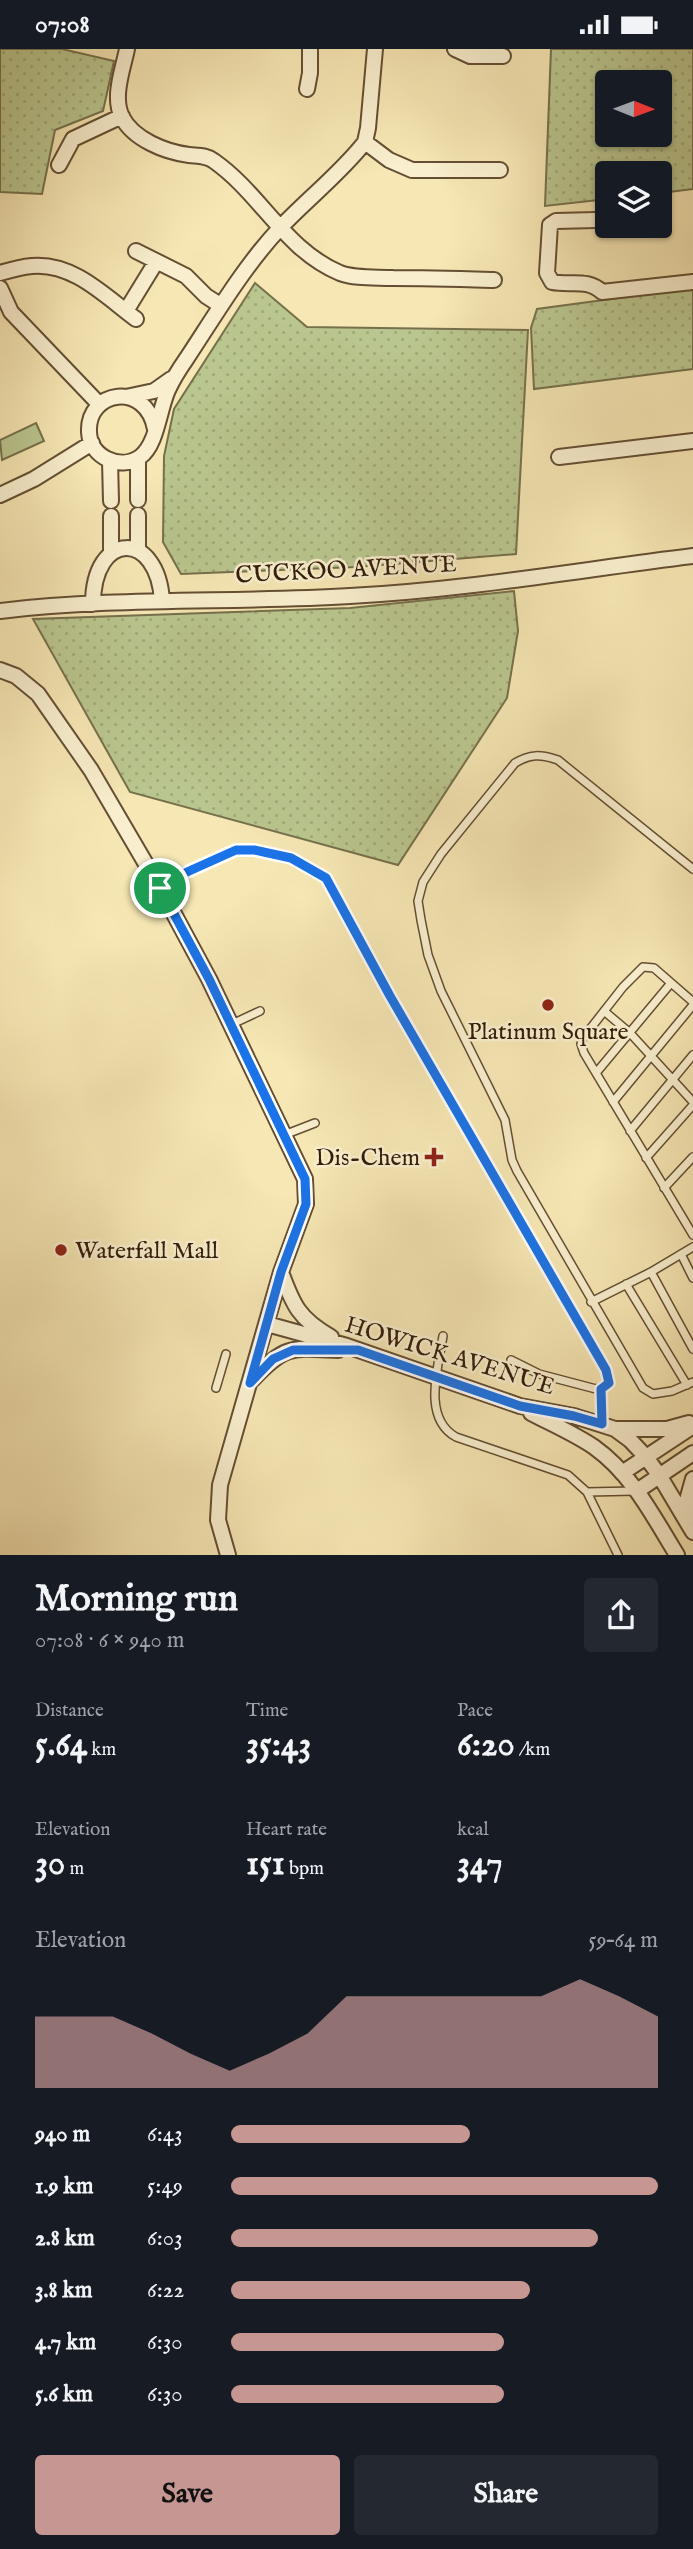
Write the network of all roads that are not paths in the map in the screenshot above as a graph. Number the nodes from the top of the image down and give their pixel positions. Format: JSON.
{"nodes":[{"id":1,"x":127,"y":49,"type":"edge"},
{"id":2,"x":310,"y":49,"type":"edge"},
{"id":3,"x":375,"y":49,"type":"edge"},
{"id":4,"x":455,"y":49,"type":"edge"},
{"id":5,"x":503,"y":56,"type":"dead end"},
{"id":6,"x":307,"y":89,"type":"dead end"},
{"id":7,"x":122,"y":116,"type":"junction"},
{"id":8,"x":365,"y":142,"type":"junction"},
{"id":9,"x":59,"y":165,"type":"dead end"},
{"id":10,"x":500,"y":170,"type":"dead end"},
{"id":11,"x":595,"y":220,"type":"edge"},
{"id":12,"x":279,"y":229,"type":"junction"},
{"id":13,"x":136,"y":251,"type":"dead end"},
{"id":14,"x":156,"y":262,"type":"junction"},
{"id":15,"x":0,"y":273,"type":"edge"},
{"id":16,"x":494,"y":280,"type":"dead end"},
{"id":17,"x":693,"y":282,"type":"edge"},
{"id":18,"x":0,"y":288,"type":"edge"},
{"id":19,"x":220,"y":305,"type":"junction"},
{"id":20,"x":181,"y":368,"type":"junction"},
{"id":21,"x":125,"y":397,"type":"junction"},
{"id":22,"x":99,"y":404,"type":"junction"},
{"id":23,"x":155,"y":429,"type":"junction"},
{"id":24,"x":693,"y":441,"type":"edge"},
{"id":25,"x":92,"y":443,"type":"junction"},
{"id":26,"x":559,"y":457,"type":"dead end"},
{"id":27,"x":138,"y":459,"type":"junction"},
{"id":28,"x":110,"y":461,"type":"junction"},
{"id":29,"x":0,"y":495,"type":"edge"},
{"id":30,"x":138,"y":550,"type":"junction"},
{"id":31,"x":111,"y":551,"type":"junction"},
{"id":32,"x":693,"y":556,"type":"edge"},
{"id":33,"x":162,"y":601,"type":"junction"},
{"id":34,"x":93,"y":604,"type":"junction"},
{"id":35,"x":0,"y":611,"type":"edge"},
{"id":36,"x":0,"y":670,"type":"edge"},
{"id":37,"x":693,"y":869,"type":"edge"},
{"id":38,"x":160,"y":888,"type":"junction"},
{"id":39,"x":671,"y":983,"type":"junction"},
{"id":40,"x":693,"y":1003,"type":"edge"},
{"id":41,"x":260,"y":1011,"type":"dead end"},
{"id":42,"x":604,"y":1011,"type":"junction"},
{"id":43,"x":230,"y":1025,"type":"junction"},
{"id":44,"x":630,"y":1033,"type":"junction"},
{"id":45,"x":693,"y":1055,"type":"edge"},
{"id":46,"x":652,"y":1056,"type":"junction"},
{"id":47,"x":596,"y":1073,"type":"junction"},
{"id":48,"x":671,"y":1080,"type":"junction"},
{"id":49,"x":612,"y":1102,"type":"junction"},
{"id":50,"x":693,"y":1104,"type":"edge"},
{"id":51,"x":315,"y":1123,"type":"dead end"},
{"id":52,"x":630,"y":1131,"type":"junction"},
{"id":53,"x":284,"y":1135,"type":"junction"},
{"id":54,"x":693,"y":1157,"type":"edge"},
{"id":55,"x":646,"y":1158,"type":"junction"},
{"id":56,"x":664,"y":1188,"type":"junction"},
{"id":57,"x":693,"y":1235,"type":"edge"},
{"id":58,"x":693,"y":1247,"type":"edge"},
{"id":59,"x":681,"y":1254,"type":"junction"},
{"id":60,"x":281,"y":1272,"type":"junction"},
{"id":61,"x":651,"y":1272,"type":"junction"},
{"id":62,"x":693,"y":1278,"type":"edge"},
{"id":63,"x":626,"y":1284,"type":"junction"},
{"id":64,"x":591,"y":1302,"type":"junction"},
{"id":65,"x":267,"y":1324,"type":"junction"},
{"id":66,"x":443,"y":1336,"type":"dead end"},
{"id":67,"x":353,"y":1348,"type":"junction"},
{"id":68,"x":693,"y":1349,"type":"edge"},
{"id":69,"x":226,"y":1355,"type":"dead end"},
{"id":70,"x":511,"y":1360,"type":"dead end"},
{"id":71,"x":437,"y":1376,"type":"junction"},
{"id":72,"x":250,"y":1383,"type":"junction"},
{"id":73,"x":690,"y":1384,"type":"edge"},
{"id":74,"x":216,"y":1388,"type":"dead end"},
{"id":75,"x":601,"y":1389,"type":"junction"},
{"id":76,"x":520,"y":1406,"type":"junction"},
{"id":77,"x":693,"y":1424,"type":"edge"},
{"id":78,"x":608,"y":1426,"type":"junction"},
{"id":79,"x":693,"y":1453,"type":"edge"},
{"id":80,"x":646,"y":1457,"type":"junction"},
{"id":81,"x":622,"y":1473,"type":"junction"},
{"id":82,"x":659,"y":1475,"type":"junction"},
{"id":83,"x":693,"y":1479,"type":"edge"},
{"id":84,"x":636,"y":1491,"type":"junction"},
{"id":85,"x":587,"y":1492,"type":"junction"},
{"id":86,"x":691,"y":1528,"type":"edge"},
{"id":87,"x":229,"y":1555,"type":"edge"},
{"id":88,"x":618,"y":1555,"type":"edge"},
{"id":89,"x":677,"y":1555,"type":"edge"}],
"edges":[{"from":1,"to":7,"type":"street"},
{"from":2,"to":6,"type":"street"},
{"from":3,"to":8,"type":"street"},
{"from":4,"to":5,"type":"street"},
{"from":7,"to":9,"type":"street"},
{"from":7,"to":12,"type":"street"},
{"from":8,"to":10,"type":"street"},
{"from":8,"to":12,"type":"street"},
{"from":11,"to":17,"type":"street"},
{"from":12,"to":16,"type":"street"},
{"from":12,"to":19,"type":"street"},
{"from":13,"to":14,"type":"street"},
{"from":14,"to":15,"type":"street"},
{"from":14,"to":19,"type":"street"},
{"from":18,"to":22,"type":"street"},
{"from":19,"to":20,"type":"street"},
{"from":20,"to":21,"type":"street"},
{"from":20,"to":23,"type":"street"},
{"from":21,"to":22,"type":"street"},
{"from":21,"to":23,"type":"street"},
{"from":22,"to":25,"type":"street"},
{"from":23,"to":27,"type":"street"},
{"from":24,"to":26,"type":"street"},
{"from":25,"to":28,"type":"street"},
{"from":25,"to":29,"type":"street"},
{"from":27,"to":28,"type":"street"},
{"from":27,"to":30,"type":"street"},
{"from":28,"to":31,"type":"street"},
{"from":30,"to":31,"type":"street"},
{"from":30,"to":33,"type":"street"},
{"from":31,"to":34,"type":"street"},
{"from":32,"to":33,"type":"street","name":"CUCKOO AVENUE"},
{"from":33,"to":34,"type":"street","name":"CUCKOO AVENUE"},
{"from":34,"to":35,"type":"street","name":"CUCKOO AVENUE"},
{"from":36,"to":38,"type":"street"},
{"from":37,"to":64,"type":"lane"},
{"from":38,"to":43,"type":"street"},
{"from":38,"to":75,"type":"lane"},
{"from":39,"to":40,"type":"lane"},
{"from":39,"to":42,"type":"lane"},
{"from":39,"to":44,"type":"lane"},
{"from":40,"to":46,"type":"lane"},
{"from":41,"to":43,"type":"lane"},
{"from":42,"to":44,"type":"lane"},
{"from":42,"to":47,"type":"lane"},
{"from":43,"to":53,"type":"street"},
{"from":44,"to":46,"type":"lane"},
{"from":44,"to":47,"type":"lane"},
{"from":45,"to":48,"type":"lane"},
{"from":46,"to":48,"type":"lane"},
{"from":46,"to":49,"type":"lane"},
{"from":47,"to":49,"type":"lane"},
{"from":48,"to":50,"type":"lane"},
{"from":48,"to":52,"type":"lane"},
{"from":49,"to":52,"type":"lane"},
{"from":50,"to":55,"type":"lane"},
{"from":51,"to":53,"type":"lane"},
{"from":52,"to":55,"type":"lane"},
{"from":53,"to":60,"type":"street"},
{"from":54,"to":56,"type":"lane"},
{"from":55,"to":56,"type":"lane"},
{"from":56,"to":57,"type":"lane"},
{"from":58,"to":59,"type":"lane"},
{"from":59,"to":61,"type":"lane"},
{"from":59,"to":62,"type":"lane"},
{"from":60,"to":65,"type":"street"},
{"from":60,"to":67,"type":"street"},
{"from":61,"to":63,"type":"lane"},
{"from":61,"to":68,"type":"lane"},
{"from":63,"to":64,"type":"lane"},
{"from":63,"to":73,"type":"lane"},
{"from":64,"to":73,"type":"lane"},
{"from":65,"to":67,"type":"street","name":"HOWICK AVENUE"},
{"from":65,"to":72,"type":"street"},
{"from":66,"to":71,"type":"lane"},
{"from":67,"to":71,"type":"street","name":"HOWICK AVENUE"},
{"from":67,"to":72,"type":"street"},
{"from":69,"to":74,"type":"lane"},
{"from":70,"to":75,"type":"lane"},
{"from":71,"to":76,"type":"street","name":"HOWICK AVENUE"},
{"from":71,"to":85,"type":"lane"},
{"from":72,"to":87,"type":"street"},
{"from":75,"to":78,"type":"lane"},
{"from":76,"to":78,"type":"street","name":"HOWICK AVENUE"},
{"from":76,"to":81,"type":"street"},
{"from":77,"to":78,"type":"street"},
{"from":77,"to":80,"type":"street"},
{"from":78,"to":80,"type":"street","name":"HOWICK AVENUE"},
{"from":79,"to":82,"type":"street"},
{"from":80,"to":81,"type":"street"},
{"from":80,"to":82,"type":"street","name":"HOWICK AVENUE"},
{"from":81,"to":84,"type":"street"},
{"from":82,"to":84,"type":"street"},
{"from":82,"to":86,"type":"street","name":"HOWICK AVENUE"},
{"from":83,"to":86,"type":"street"},
{"from":84,"to":85,"type":"lane"},
{"from":84,"to":89,"type":"street"},
{"from":85,"to":88,"type":"lane"}]}
